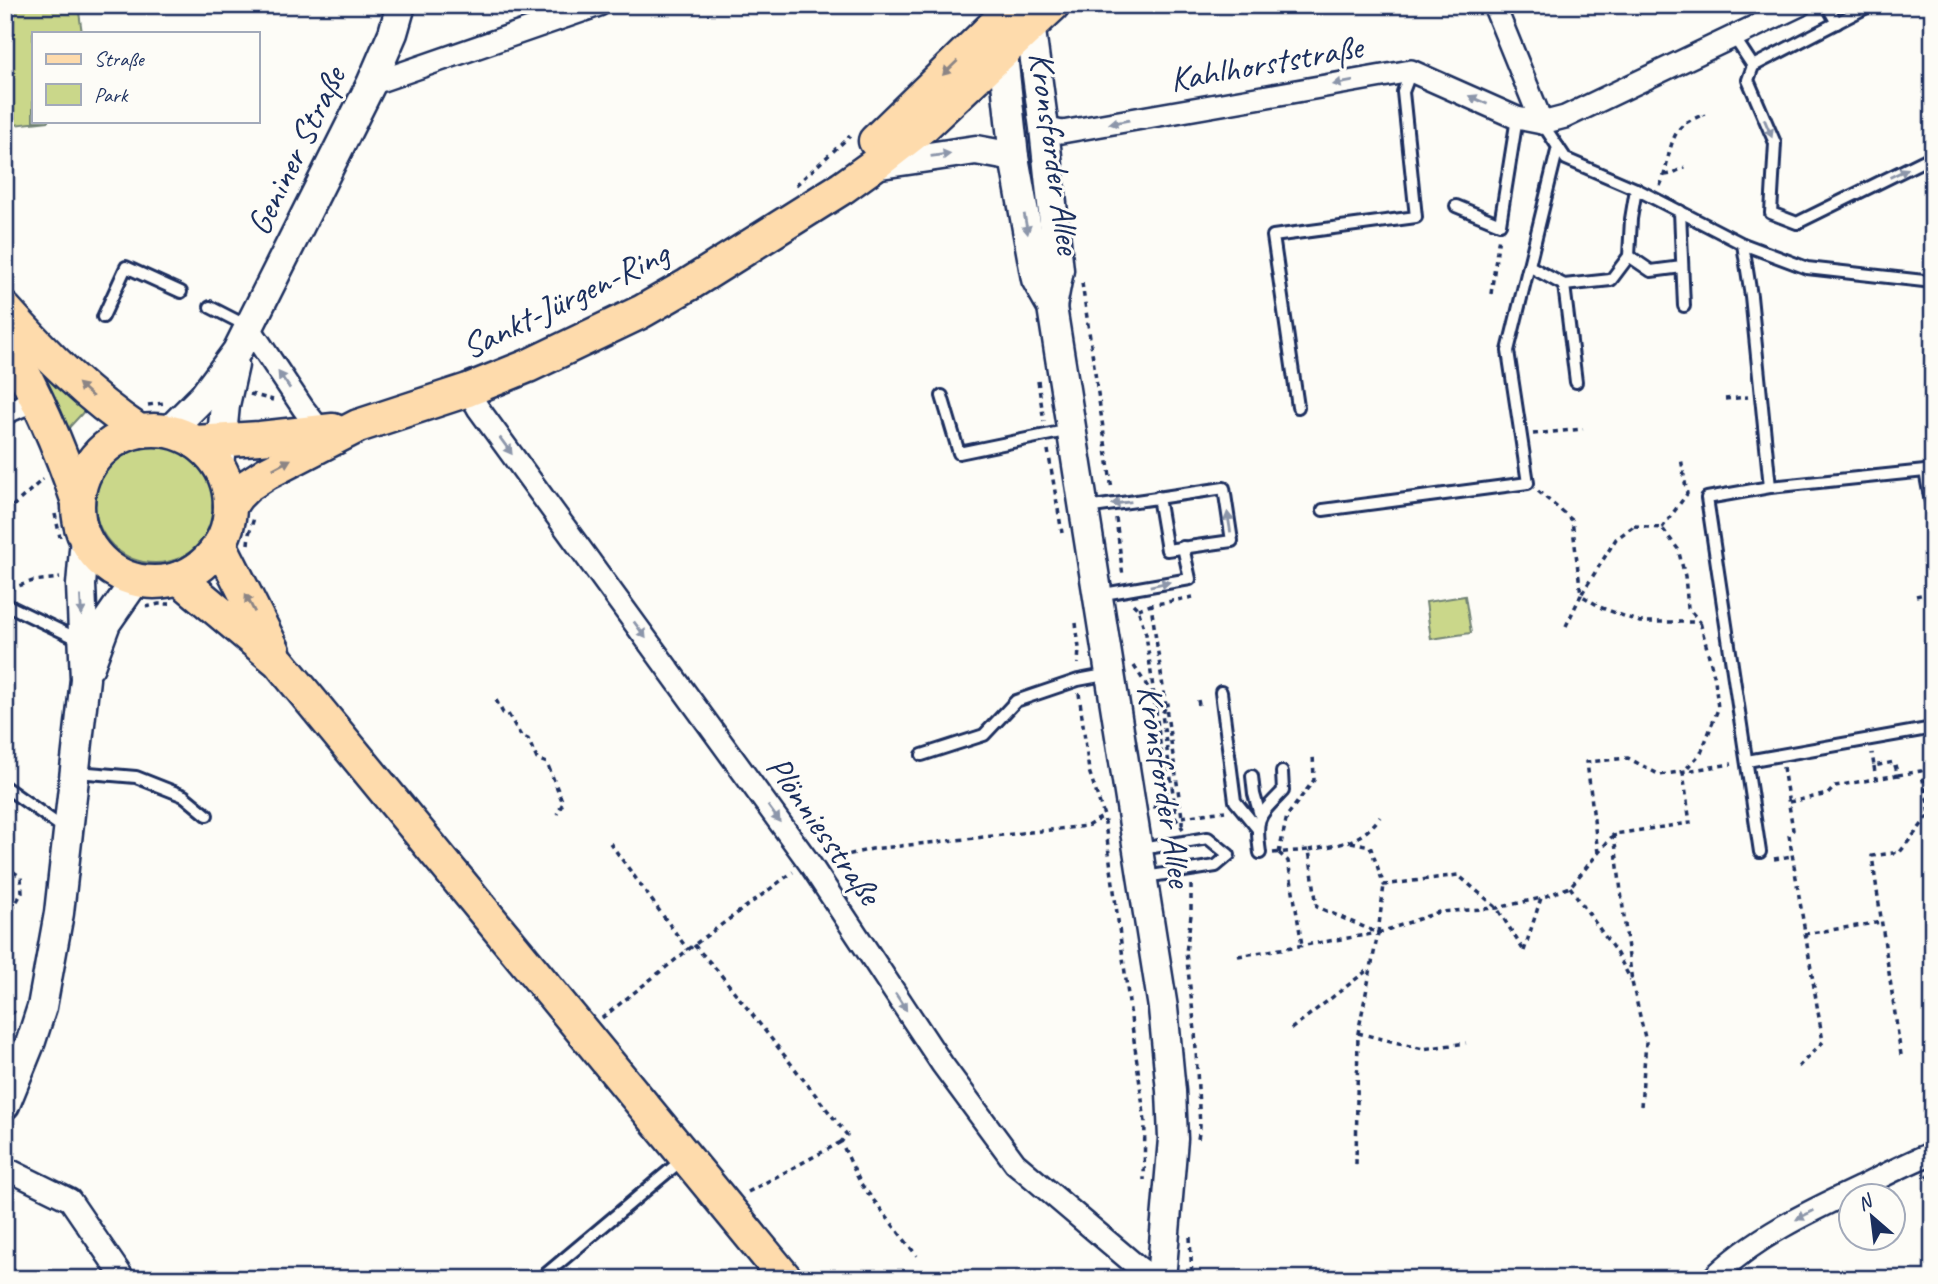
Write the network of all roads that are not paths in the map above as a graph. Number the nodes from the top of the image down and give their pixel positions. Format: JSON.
{"nodes":[{"id":1,"x":401,"y":5,"type":"edge"},
{"id":2,"x":599,"y":5,"type":"edge"},
{"id":3,"x":1494,"y":5,"type":"edge"},
{"id":4,"x":1801,"y":5,"type":"edge"},
{"id":5,"x":1827,"y":5,"type":"edge"},
{"id":6,"x":1871,"y":5,"type":"edge"},
{"id":7,"x":1020,"y":11,"type":"edge"},
{"id":8,"x":1836,"y":23,"type":"junction"},
{"id":9,"x":1734,"y":37,"type":"junction"},
{"id":10,"x":1002,"y":52,"type":"junction"},
{"id":11,"x":1753,"y":66,"type":"junction"},
{"id":12,"x":1410,"y":71,"type":"junction"},
{"id":13,"x":371,"y":85,"type":"junction"},
{"id":14,"x":1517,"y":118,"type":"junction"},
{"id":15,"x":1542,"y":123,"type":"junction"},
{"id":16,"x":1044,"y":128,"type":"junction"},
{"id":17,"x":1558,"y":147,"type":"junction"},
{"id":18,"x":1933,"y":156,"type":"edge"},
{"id":19,"x":1014,"y":157,"type":"junction"},
{"id":20,"x":874,"y":165,"type":"junction"},
{"id":21,"x":1636,"y":189,"type":"junction"},
{"id":22,"x":1456,"y":206,"type":"dead end"},
{"id":23,"x":1680,"y":211,"type":"junction"},
{"id":24,"x":792,"y":218,"type":"junction"},
{"id":25,"x":1743,"y":244,"type":"junction"},
{"id":26,"x":1629,"y":256,"type":"junction"},
{"id":27,"x":1529,"y":266,"type":"junction"},
{"id":28,"x":1682,"y":267,"type":"junction"},
{"id":29,"x":1933,"y":282,"type":"edge"},
{"id":30,"x":1564,"y":285,"type":"junction"},
{"id":31,"x":181,"y":292,"type":"dead end"},
{"id":32,"x":1684,"y":306,"type":"dead end"},
{"id":33,"x":210,"y":307,"type":"dead end"},
{"id":34,"x":1052,"y":307,"type":"junction"},
{"id":35,"x":5,"y":309,"type":"edge"},
{"id":36,"x":103,"y":317,"type":"dead end"},
{"id":37,"x":5,"y":339,"type":"edge"},
{"id":38,"x":243,"y":339,"type":"junction"},
{"id":39,"x":1576,"y":382,"type":"dead end"},
{"id":40,"x":468,"y":390,"type":"junction"},
{"id":41,"x":942,"y":396,"type":"dead end"},
{"id":42,"x":38,"y":401,"type":"junction"},
{"id":43,"x":1298,"y":407,"type":"dead end"},
{"id":44,"x":5,"y":414,"type":"edge"},
{"id":45,"x":358,"y":426,"type":"junction"},
{"id":46,"x":179,"y":431,"type":"junction"},
{"id":47,"x":321,"y":431,"type":"junction"},
{"id":48,"x":1058,"y":432,"type":"junction"},
{"id":49,"x":1929,"y":470,"type":"edge"},
{"id":50,"x":1770,"y":487,"type":"junction"},
{"id":51,"x":1158,"y":497,"type":"junction"},
{"id":52,"x":245,"y":501,"type":"junction"},
{"id":53,"x":1083,"y":508,"type":"junction"},
{"id":54,"x":1323,"y":510,"type":"dead end"},
{"id":55,"x":1933,"y":513,"type":"edge"},
{"id":56,"x":66,"y":520,"type":"junction"},
{"id":57,"x":1183,"y":547,"type":"junction"},
{"id":58,"x":232,"y":553,"type":"junction"},
{"id":59,"x":177,"y":591,"type":"junction"},
{"id":60,"x":137,"y":594,"type":"junction"},
{"id":61,"x":1117,"y":595,"type":"junction"},
{"id":62,"x":5,"y":604,"type":"edge"},
{"id":63,"x":83,"y":641,"type":"junction"},
{"id":64,"x":279,"y":662,"type":"junction"},
{"id":65,"x":1121,"y":669,"type":"junction"},
{"id":66,"x":85,"y":679,"type":"junction"},
{"id":67,"x":1221,"y":692,"type":"dead end"},
{"id":68,"x":1933,"y":728,"type":"edge"},
{"id":69,"x":922,"y":755,"type":"dead end"},
{"id":70,"x":1747,"y":761,"type":"junction"},
{"id":71,"x":76,"y":771,"type":"junction"},
{"id":72,"x":1282,"y":772,"type":"dead end"},
{"id":73,"x":1252,"y":776,"type":"dead end"},
{"id":74,"x":5,"y":787,"type":"edge"},
{"id":75,"x":207,"y":815,"type":"dead end"},
{"id":76,"x":1260,"y":815,"type":"junction"},
{"id":77,"x":1256,"y":828,"type":"junction"},
{"id":78,"x":69,"y":832,"type":"junction"},
{"id":79,"x":1138,"y":850,"type":"junction"},
{"id":80,"x":1760,"y":852,"type":"dead end"},
{"id":81,"x":1260,"y":853,"type":"dead end"},
{"id":82,"x":1143,"y":877,"type":"junction"},
{"id":83,"x":5,"y":1105,"type":"edge"},
{"id":84,"x":1933,"y":1153,"type":"edge"},
{"id":85,"x":685,"y":1157,"type":"junction"},
{"id":86,"x":5,"y":1168,"type":"edge"},
{"id":87,"x":124,"y":1279,"type":"edge"},
{"id":88,"x":540,"y":1279,"type":"edge"},
{"id":89,"x":786,"y":1279,"type":"edge"},
{"id":90,"x":1158,"y":1279,"type":"edge"},
{"id":91,"x":1712,"y":1279,"type":"edge"}],
"edges":[{"from":1,"to":13,"type":"main road","name":"Geniner Straße"},
{"from":2,"to":13,"type":"street"},
{"from":3,"to":15,"type":"street"},
{"from":4,"to":9,"type":"street","name":"Kahlhorststraße"},
{"from":5,"to":8,"type":"lane"},
{"from":6,"to":8,"type":"lane"},
{"from":7,"to":10,"type":"main road","name":"Sankt-Jürgen-Ring"},
{"from":7,"to":16,"type":"main road","name":"Kronsforder Allee"},
{"from":7,"to":24,"type":"main road","name":"Sankt-Jürgen-Ring","one_way":true},
{"from":8,"to":11,"type":"lane"},
{"from":9,"to":11,"type":"lane"},
{"from":9,"to":15,"type":"street","name":"Kahlhorststraße"},
{"from":10,"to":19,"type":"main road","name":"Kronsforder Allee"},
{"from":10,"to":20,"type":"main road","name":"Sankt-Jürgen-Ring"},
{"from":11,"to":18,"type":"lane","one_way":true},
{"from":14,"to":12,"type":"street","name":"Kahlhorststraße","one_way":true},
{"from":12,"to":16,"type":"street","name":"Kahlhorststraße","one_way":true},
{"from":12,"to":43,"type":"lane"},
{"from":13,"to":38,"type":"main road","name":"Geniner Straße"},
{"from":14,"to":15,"type":"street","name":"Kahlhorststraße"},
{"from":14,"to":22,"type":"lane"},
{"from":15,"to":17,"type":"lane"},
{"from":16,"to":34,"type":"main road","name":"Kronsforder Allee"},
{"from":17,"to":21,"type":"lane"},
{"from":17,"to":27,"type":"lane"},
{"from":20,"to":19,"type":"main road","one_way":true},
{"from":19,"to":34,"type":"main road","name":"Kronsforder Allee","one_way":true},
{"from":20,"to":24,"type":"main road","name":"Sankt-Jürgen-Ring"},
{"from":21,"to":23,"type":"lane"},
{"from":21,"to":26,"type":"lane"},
{"from":23,"to":25,"type":"lane"},
{"from":23,"to":28,"type":"lane"},
{"from":24,"to":40,"type":"main road","name":"Sankt-Jürgen-Ring"},
{"from":25,"to":29,"type":"lane"},
{"from":25,"to":50,"type":"lane"},
{"from":26,"to":28,"type":"lane"},
{"from":26,"to":30,"type":"lane"},
{"from":27,"to":30,"type":"lane"},
{"from":27,"to":54,"type":"lane"},
{"from":28,"to":32,"type":"lane"},
{"from":30,"to":39,"type":"lane"},
{"from":31,"to":36,"type":"lane"},
{"from":33,"to":38,"type":"lane"},
{"from":34,"to":48,"type":"main road","name":"Kronsforder Allee"},
{"from":46,"to":35,"type":"main road","one_way":true},
{"from":37,"to":42,"type":"main road"},
{"from":38,"to":46,"type":"main road","name":"Geniner Straße"},
{"from":38,"to":46,"type":"main road","name":"Geniner Straße"},
{"from":47,"to":38,"type":"street","one_way":true},
{"from":40,"to":45,"type":"main road","name":"Sankt-Jürgen-Ring"},
{"from":40,"to":90,"type":"street","name":"Plönniesstraße","one_way":true},
{"from":41,"to":48,"type":"lane"},
{"from":42,"to":44,"type":"street"},
{"from":42,"to":56,"type":"main road"},
{"from":45,"to":47,"type":"main road","name":"Sankt-Jürgen-Ring"},
{"from":52,"to":45,"type":"main road","name":"Sankt-Jürgen-Ring","one_way":true},
{"from":46,"to":47,"type":"main road","name":"Sankt-Jürgen-Ring"},
{"from":46,"to":52,"type":"main road"},
{"from":46,"to":56,"type":"main road","name":"Sankt-Jürgen-Ring"},
{"from":48,"to":53,"type":"main road","name":"Kronsforder Allee"},
{"from":49,"to":50,"type":"lane"},
{"from":49,"to":55,"type":"lane"},
{"from":50,"to":70,"type":"lane"},
{"from":51,"to":53,"type":"lane","one_way":true},
{"from":51,"to":57,"type":"lane"},
{"from":57,"to":51,"type":"lane","one_way":true},
{"from":52,"to":58,"type":"main road"},
{"from":53,"to":61,"type":"main road","name":"Kronsforder Allee"},
{"from":56,"to":60,"type":"main road"},
{"from":56,"to":63,"type":"main road","one_way":true},
{"from":61,"to":57,"type":"lane","one_way":true},
{"from":58,"to":59,"type":"main road"},
{"from":64,"to":58,"type":"main road","one_way":true},
{"from":59,"to":60,"type":"main road"},
{"from":59,"to":64,"type":"main road"},
{"from":60,"to":66,"type":"main road"},
{"from":61,"to":65,"type":"main road","name":"Kronsforder Allee"},
{"from":62,"to":63,"type":"lane"},
{"from":63,"to":66,"type":"main road"},
{"from":64,"to":85,"type":"main road"},
{"from":65,"to":69,"type":"lane"},
{"from":65,"to":79,"type":"main road","name":"Kronsforder Allee"},
{"from":66,"to":71,"type":"main road"},
{"from":67,"to":77,"type":"lane"},
{"from":68,"to":70,"type":"lane"},
{"from":70,"to":80,"type":"lane"},
{"from":71,"to":75,"type":"lane"},
{"from":71,"to":78,"type":"main road"},
{"from":72,"to":76,"type":"lane"},
{"from":73,"to":76,"type":"lane"},
{"from":74,"to":78,"type":"lane"},
{"from":76,"to":77,"type":"lane"},
{"from":77,"to":81,"type":"lane"},
{"from":78,"to":83,"type":"main road"},
{"from":79,"to":82,"type":"main road","name":"Kronsforder Allee"},
{"from":79,"to":82,"type":"lane"},
{"from":82,"to":90,"type":"main road","name":"Kronsforder Allee"},
{"from":84,"to":91,"type":"street","one_way":true},
{"from":85,"to":88,"type":"lane"},
{"from":85,"to":89,"type":"main road"},
{"from":86,"to":87,"type":"street"}]}
